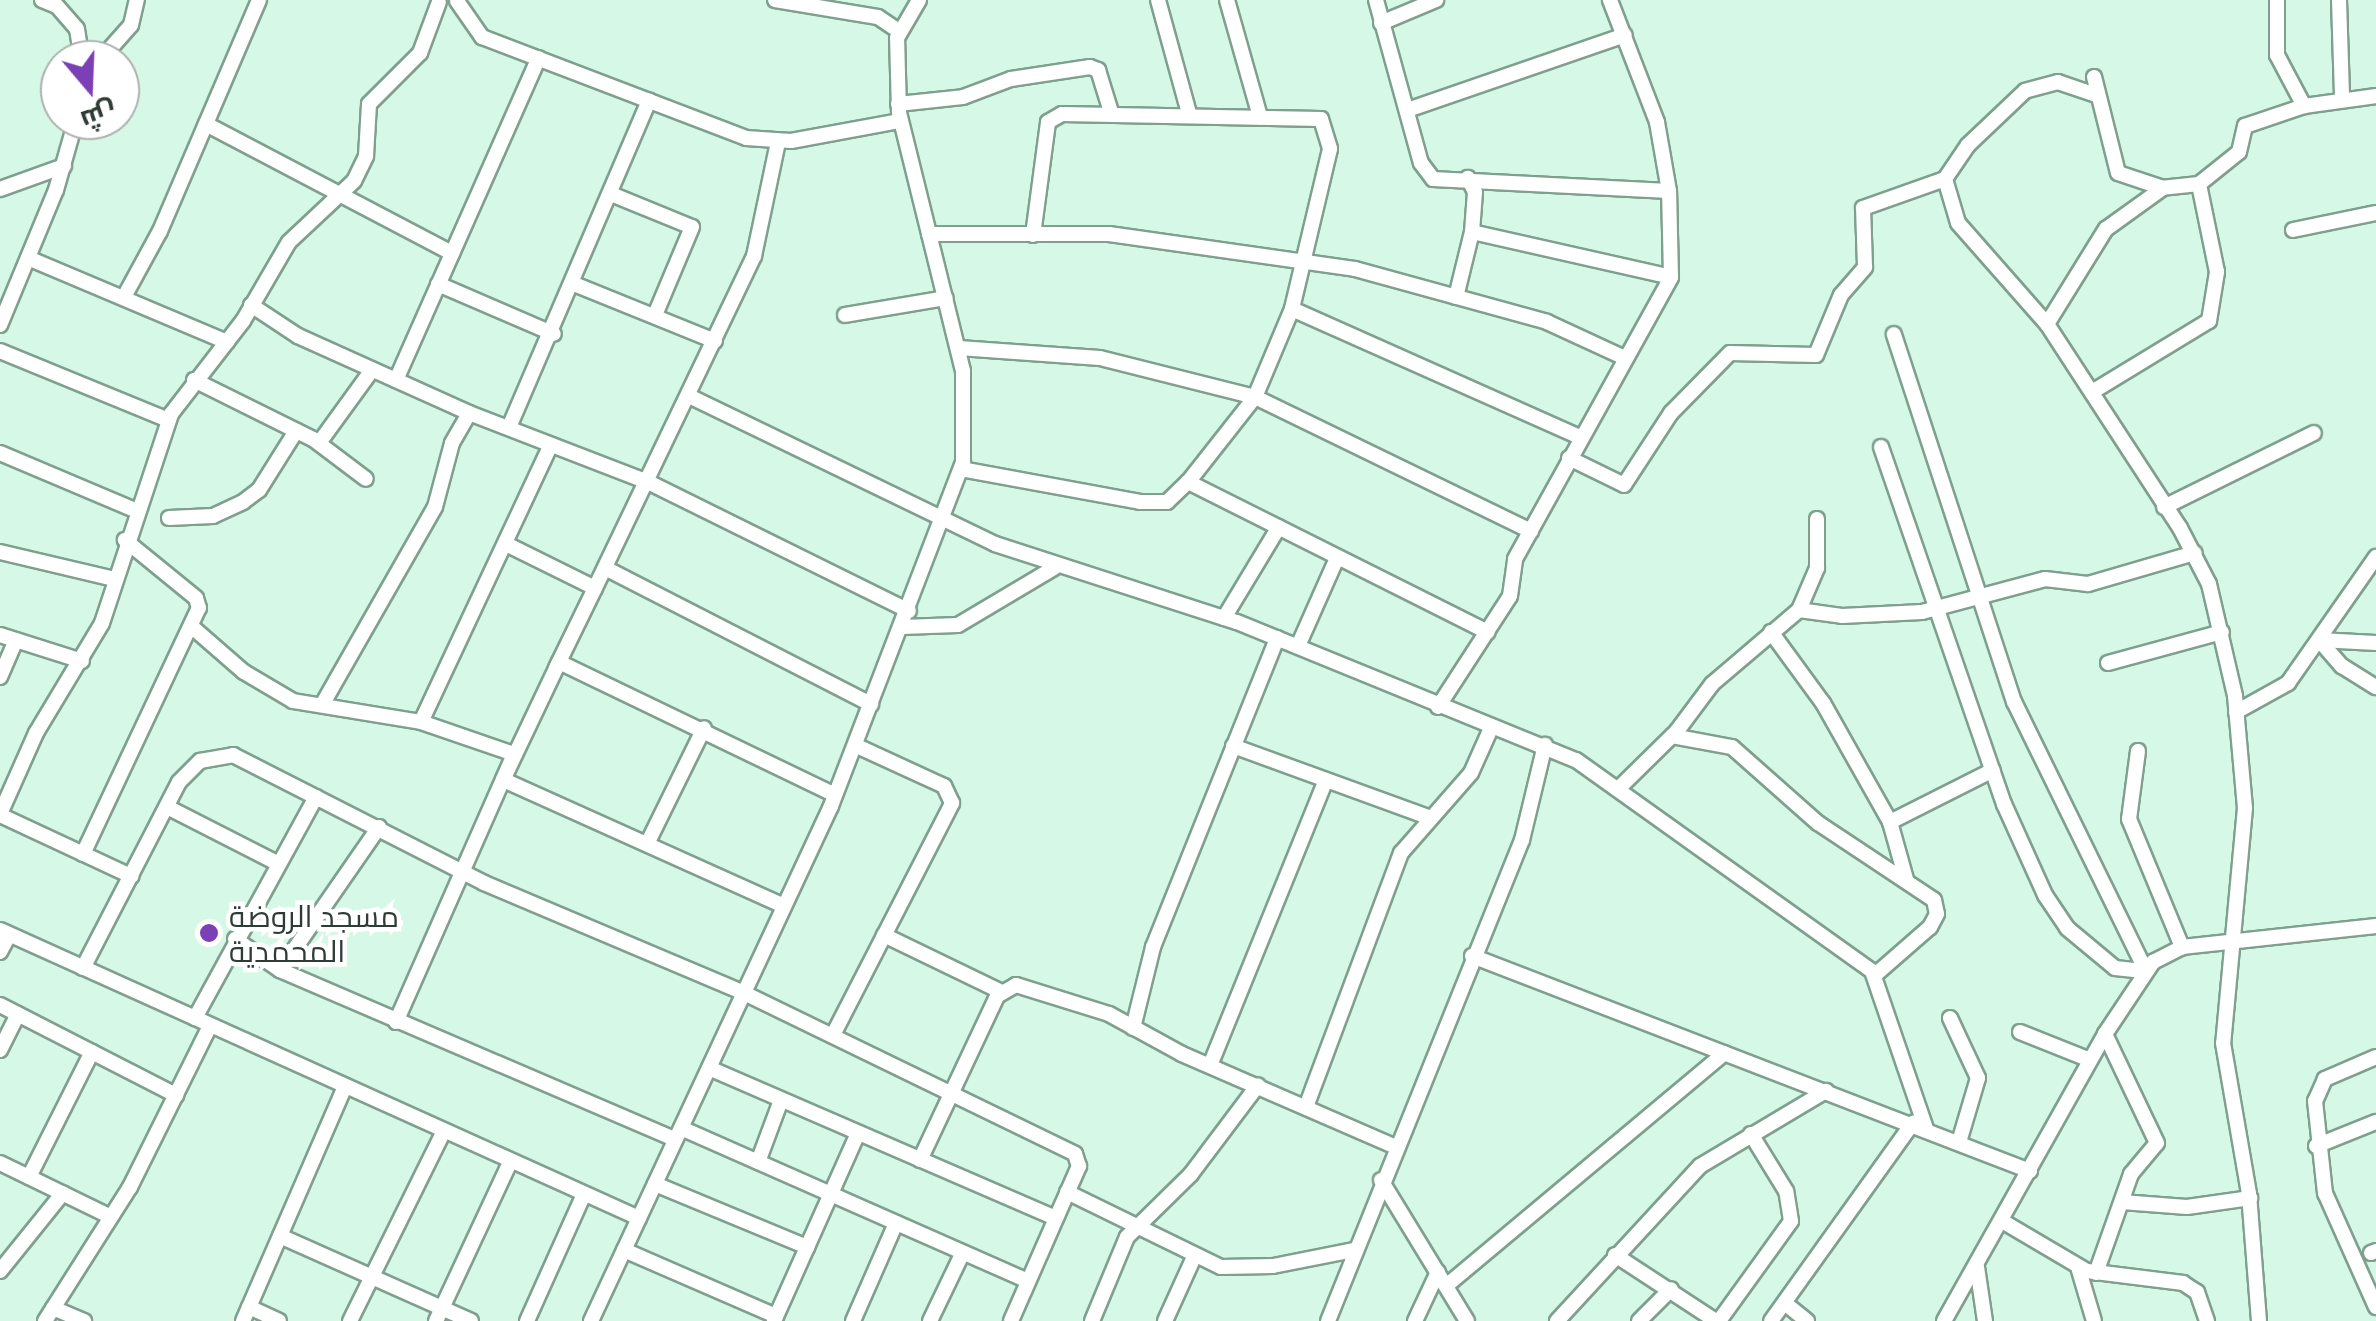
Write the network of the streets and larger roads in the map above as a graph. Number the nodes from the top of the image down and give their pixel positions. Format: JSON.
{"nodes":[{"id":1,"x":42,"y":0,"type":"edge"},
{"id":2,"x":137,"y":0,"type":"edge"},
{"id":3,"x":259,"y":0,"type":"edge"},
{"id":4,"x":459,"y":0,"type":"edge"},
{"id":5,"x":775,"y":0,"type":"edge"},
{"id":6,"x":1158,"y":0,"type":"edge"},
{"id":7,"x":1228,"y":0,"type":"edge"},
{"id":8,"x":1376,"y":0,"type":"edge"},
{"id":9,"x":1436,"y":0,"type":"edge"},
{"id":10,"x":1610,"y":0,"type":"edge"},
{"id":11,"x":2276,"y":0,"type":"edge"},
{"id":12,"x":2338,"y":0,"type":"edge"},
{"id":13,"x":432,"y":1,"type":"edge"},
{"id":14,"x":912,"y":3,"type":"edge"},
{"id":15,"x":1381,"y":23,"type":"junction"},
{"id":16,"x":899,"y":31,"type":"junction"},
{"id":17,"x":1625,"y":35,"type":"junction"},
{"id":18,"x":79,"y":40,"type":"edge"},
{"id":19,"x":119,"y":40,"type":"edge"},
{"id":20,"x":539,"y":58,"type":"junction"},
{"id":21,"x":2094,"y":77,"type":"dead end"},
{"id":22,"x":2096,"y":95,"type":"junction"},
{"id":23,"x":2376,"y":96,"type":"edge"},
{"id":24,"x":2342,"y":98,"type":"junction"},
{"id":25,"x":649,"y":101,"type":"junction"},
{"id":26,"x":898,"y":104,"type":"junction"},
{"id":27,"x":2304,"y":106,"type":"junction"},
{"id":28,"x":1410,"y":109,"type":"junction"},
{"id":29,"x":1111,"y":112,"type":"junction"},
{"id":30,"x":1189,"y":113,"type":"junction"},
{"id":31,"x":1260,"y":117,"type":"junction"},
{"id":32,"x":900,"y":121,"type":"junction"},
{"id":33,"x":206,"y":124,"type":"junction"},
{"id":34,"x":71,"y":140,"type":"edge"},
{"id":35,"x":778,"y":142,"type":"junction"},
{"id":36,"x":64,"y":166,"type":"junction"},
{"id":37,"x":1468,"y":178,"type":"junction"},
{"id":38,"x":1946,"y":179,"type":"junction"},
{"id":39,"x":2199,"y":184,"type":"junction"},
{"id":40,"x":2164,"y":188,"type":"junction"},
{"id":41,"x":0,"y":189,"type":"edge"},
{"id":42,"x":1669,"y":190,"type":"junction"},
{"id":43,"x":345,"y":194,"type":"junction"},
{"id":44,"x":611,"y":194,"type":"junction"},
{"id":45,"x":2376,"y":213,"type":"edge"},
{"id":46,"x":2293,"y":230,"type":"dead end"},
{"id":47,"x":1472,"y":232,"type":"junction"},
{"id":48,"x":929,"y":234,"type":"junction"},
{"id":49,"x":1033,"y":236,"type":"junction"},
{"id":50,"x":452,"y":253,"type":"junction"},
{"id":51,"x":28,"y":258,"type":"junction"},
{"id":52,"x":1302,"y":266,"type":"junction"},
{"id":53,"x":1671,"y":277,"type":"junction"},
{"id":54,"x":438,"y":284,"type":"junction"},
{"id":55,"x":574,"y":284,"type":"junction"},
{"id":56,"x":1456,"y":296,"type":"junction"},
{"id":57,"x":124,"y":298,"type":"junction"},
{"id":58,"x":946,"y":298,"type":"junction"},
{"id":59,"x":252,"y":305,"type":"junction"},
{"id":60,"x":1292,"y":309,"type":"junction"},
{"id":61,"x":656,"y":315,"type":"junction"},
{"id":62,"x":845,"y":315,"type":"dead end"},
{"id":63,"x":1,"y":321,"type":"edge"},
{"id":64,"x":2047,"y":324,"type":"junction"},
{"id":65,"x":554,"y":334,"type":"junction"},
{"id":66,"x":1894,"y":334,"type":"dead end"},
{"id":67,"x":715,"y":341,"type":"junction"},
{"id":68,"x":227,"y":342,"type":"junction"},
{"id":69,"x":959,"y":348,"type":"junction"},
{"id":70,"x":0,"y":351,"type":"edge"},
{"id":71,"x":1625,"y":358,"type":"junction"},
{"id":72,"x":372,"y":370,"type":"junction"},
{"id":73,"x":194,"y":380,"type":"junction"},
{"id":74,"x":396,"y":380,"type":"junction"},
{"id":75,"x":2092,"y":392,"type":"junction"},
{"id":76,"x":690,"y":396,"type":"junction"},
{"id":77,"x":1255,"y":396,"type":"junction"},
{"id":78,"x":468,"y":413,"type":"junction"},
{"id":79,"x":168,"y":420,"type":"junction"},
{"id":80,"x":510,"y":425,"type":"junction"},
{"id":81,"x":296,"y":431,"type":"junction"},
{"id":82,"x":2314,"y":433,"type":"dead end"},
{"id":83,"x":1579,"y":437,"type":"junction"},
{"id":84,"x":318,"y":443,"type":"junction"},
{"id":85,"x":551,"y":445,"type":"junction"},
{"id":86,"x":1881,"y":447,"type":"dead end"},
{"id":87,"x":0,"y":452,"type":"edge"},
{"id":88,"x":1569,"y":458,"type":"junction"},
{"id":89,"x":961,"y":469,"type":"junction"},
{"id":90,"x":366,"y":480,"type":"dead end"},
{"id":91,"x":648,"y":482,"type":"junction"},
{"id":92,"x":1188,"y":482,"type":"junction"},
{"id":93,"x":2164,"y":506,"type":"junction"},
{"id":94,"x":134,"y":510,"type":"junction"},
{"id":95,"x":168,"y":518,"type":"dead end"},
{"id":96,"x":1817,"y":519,"type":"dead end"},
{"id":97,"x":944,"y":522,"type":"junction"},
{"id":98,"x":1278,"y":527,"type":"junction"},
{"id":99,"x":1531,"y":531,"type":"junction"},
{"id":100,"x":125,"y":540,"type":"junction"},
{"id":101,"x":506,"y":544,"type":"junction"},
{"id":102,"x":0,"y":552,"type":"edge"},
{"id":103,"x":2195,"y":553,"type":"junction"},
{"id":104,"x":2376,"y":557,"type":"edge"},
{"id":105,"x":1337,"y":558,"type":"junction"},
{"id":106,"x":605,"y":568,"type":"junction"},
{"id":107,"x":1054,"y":568,"type":"junction"},
{"id":108,"x":114,"y":578,"type":"junction"},
{"id":109,"x":595,"y":588,"type":"junction"},
{"id":110,"x":1978,"y":595,"type":"junction"},
{"id":111,"x":1940,"y":608,"type":"junction"},
{"id":112,"x":1800,"y":610,"type":"junction"},
{"id":113,"x":908,"y":611,"type":"junction"},
{"id":114,"x":1224,"y":618,"type":"junction"},
{"id":115,"x":191,"y":626,"type":"junction"},
{"id":116,"x":902,"y":627,"type":"junction"},
{"id":117,"x":1488,"y":632,"type":"junction"},
{"id":118,"x":1771,"y":632,"type":"junction"},
{"id":119,"x":2222,"y":632,"type":"junction"},
{"id":120,"x":0,"y":635,"type":"edge"},
{"id":121,"x":1277,"y":638,"type":"junction"},
{"id":122,"x":16,"y":640,"type":"junction"},
{"id":123,"x":2320,"y":640,"type":"junction"},
{"id":124,"x":2376,"y":643,"type":"edge"},
{"id":125,"x":1298,"y":646,"type":"junction"},
{"id":126,"x":82,"y":661,"type":"junction"},
{"id":127,"x":559,"y":662,"type":"junction"},
{"id":128,"x":2108,"y":663,"type":"dead end"},
{"id":129,"x":0,"y":677,"type":"edge"},
{"id":130,"x":2376,"y":687,"type":"edge"},
{"id":131,"x":871,"y":704,"type":"junction"},
{"id":132,"x":322,"y":705,"type":"junction"},
{"id":133,"x":1438,"y":707,"type":"junction"},
{"id":134,"x":2236,"y":712,"type":"junction"},
{"id":135,"x":421,"y":722,"type":"junction"},
{"id":136,"x":1492,"y":726,"type":"junction"},
{"id":137,"x":704,"y":728,"type":"junction"},
{"id":138,"x":1672,"y":736,"type":"junction"},
{"id":139,"x":855,"y":745,"type":"junction"},
{"id":140,"x":1545,"y":745,"type":"junction"},
{"id":141,"x":1233,"y":746,"type":"junction"},
{"id":142,"x":2138,"y":751,"type":"dead end"},
{"id":143,"x":514,"y":754,"type":"junction"},
{"id":144,"x":1993,"y":770,"type":"junction"},
{"id":145,"x":504,"y":780,"type":"junction"},
{"id":146,"x":1326,"y":780,"type":"junction"},
{"id":147,"x":1618,"y":788,"type":"junction"},
{"id":148,"x":836,"y":796,"type":"junction"},
{"id":149,"x":316,"y":797,"type":"junction"},
{"id":150,"x":167,"y":806,"type":"junction"},
{"id":151,"x":0,"y":815,"type":"edge"},
{"id":152,"x":1428,"y":817,"type":"junction"},
{"id":153,"x":1890,"y":822,"type":"junction"},
{"id":154,"x":378,"y":827,"type":"junction"},
{"id":155,"x":647,"y":844,"type":"junction"},
{"id":156,"x":83,"y":854,"type":"junction"},
{"id":157,"x":276,"y":863,"type":"junction"},
{"id":158,"x":464,"y":872,"type":"junction"},
{"id":159,"x":131,"y":876,"type":"junction"},
{"id":160,"x":1906,"y":879,"type":"junction"},
{"id":161,"x":784,"y":906,"type":"junction"},
{"id":162,"x":2376,"y":926,"type":"edge"},
{"id":163,"x":5,"y":932,"type":"edge"},
{"id":164,"x":884,"y":935,"type":"junction"},
{"id":165,"x":2237,"y":938,"type":"junction"},
{"id":166,"x":235,"y":939,"type":"junction"},
{"id":167,"x":2182,"y":947,"type":"junction"},
{"id":168,"x":0,"y":952,"type":"edge"},
{"id":169,"x":1472,"y":956,"type":"junction"},
{"id":170,"x":84,"y":968,"type":"junction"},
{"id":171,"x":280,"y":970,"type":"junction"},
{"id":172,"x":2146,"y":971,"type":"junction"},
{"id":173,"x":1875,"y":976,"type":"junction"},
{"id":174,"x":1000,"y":991,"type":"junction"},
{"id":175,"x":744,"y":993,"type":"junction"},
{"id":176,"x":0,"y":1005,"type":"edge"},
{"id":177,"x":18,"y":1014,"type":"junction"},
{"id":178,"x":195,"y":1018,"type":"junction"},
{"id":179,"x":1950,"y":1018,"type":"dead end"},
{"id":180,"x":396,"y":1022,"type":"junction"},
{"id":181,"x":210,"y":1026,"type":"junction"},
{"id":182,"x":1133,"y":1028,"type":"junction"},
{"id":183,"x":2020,"y":1032,"type":"dead end"},
{"id":184,"x":2105,"y":1034,"type":"junction"},
{"id":185,"x":833,"y":1035,"type":"junction"},
{"id":186,"x":0,"y":1050,"type":"edge"},
{"id":187,"x":92,"y":1052,"type":"junction"},
{"id":188,"x":1726,"y":1052,"type":"junction"},
{"id":189,"x":2376,"y":1057,"type":"edge"},
{"id":190,"x":2090,"y":1060,"type":"junction"},
{"id":191,"x":1212,"y":1063,"type":"junction"},
{"id":192,"x":709,"y":1068,"type":"junction"},
{"id":193,"x":345,"y":1086,"type":"junction"},
{"id":194,"x":1258,"y":1086,"type":"junction"},
{"id":195,"x":951,"y":1091,"type":"junction"},
{"id":196,"x":1826,"y":1091,"type":"junction"},
{"id":197,"x":176,"y":1096,"type":"junction"},
{"id":198,"x":782,"y":1100,"type":"junction"},
{"id":199,"x":1306,"y":1107,"type":"junction"},
{"id":200,"x":2376,"y":1122,"type":"edge"},
{"id":201,"x":1919,"y":1126,"type":"junction"},
{"id":202,"x":444,"y":1133,"type":"junction"},
{"id":203,"x":858,"y":1133,"type":"junction"},
{"id":204,"x":678,"y":1134,"type":"junction"},
{"id":205,"x":1751,"y":1134,"type":"junction"},
{"id":206,"x":1959,"y":1142,"type":"junction"},
{"id":207,"x":1394,"y":1146,"type":"junction"},
{"id":208,"x":2316,"y":1146,"type":"junction"},
{"id":209,"x":920,"y":1160,"type":"junction"},
{"id":210,"x":0,"y":1162,"type":"edge"},
{"id":211,"x":510,"y":1162,"type":"junction"},
{"id":212,"x":758,"y":1162,"type":"junction"},
{"id":213,"x":2030,"y":1171,"type":"junction"},
{"id":214,"x":29,"y":1177,"type":"junction"},
{"id":215,"x":1381,"y":1180,"type":"junction"},
{"id":216,"x":655,"y":1184,"type":"junction"},
{"id":217,"x":1067,"y":1192,"type":"junction"},
{"id":218,"x":62,"y":1193,"type":"junction"},
{"id":219,"x":584,"y":1194,"type":"junction"},
{"id":220,"x":831,"y":1194,"type":"junction"},
{"id":221,"x":2250,"y":1198,"type":"junction"},
{"id":222,"x":2122,"y":1202,"type":"junction"},
{"id":223,"x":111,"y":1217,"type":"junction"},
{"id":224,"x":639,"y":1218,"type":"junction"},
{"id":225,"x":1055,"y":1218,"type":"junction"},
{"id":226,"x":2002,"y":1221,"type":"junction"},
{"id":227,"x":896,"y":1222,"type":"junction"},
{"id":228,"x":1138,"y":1224,"type":"junction"},
{"id":229,"x":280,"y":1236,"type":"junction"},
{"id":230,"x":807,"y":1248,"type":"junction"},
{"id":231,"x":624,"y":1250,"type":"junction"},
{"id":232,"x":1354,"y":1250,"type":"junction"},
{"id":233,"x":963,"y":1252,"type":"junction"},
{"id":234,"x":1615,"y":1254,"type":"junction"},
{"id":235,"x":1194,"y":1257,"type":"junction"},
{"id":236,"x":1978,"y":1266,"type":"junction"},
{"id":237,"x":2078,"y":1267,"type":"junction"},
{"id":238,"x":0,"y":1272,"type":"edge"},
{"id":239,"x":1438,"y":1272,"type":"junction"},
{"id":240,"x":2096,"y":1274,"type":"junction"},
{"id":241,"x":372,"y":1277,"type":"junction"},
{"id":242,"x":1028,"y":1280,"type":"junction"},
{"id":243,"x":1446,"y":1286,"type":"junction"},
{"id":244,"x":1671,"y":1288,"type":"junction"},
{"id":245,"x":1786,"y":1304,"type":"junction"},
{"id":246,"x":2376,"y":1307,"type":"edge"},
{"id":247,"x":49,"y":1314,"type":"edge"},
{"id":248,"x":246,"y":1314,"type":"edge"},
{"id":249,"x":439,"y":1315,"type":"edge"},
{"id":250,"x":775,"y":1319,"type":"edge"},
{"id":251,"x":84,"y":1321,"type":"edge"},
{"id":252,"x":279,"y":1321,"type":"edge"},
{"id":253,"x":350,"y":1321,"type":"edge"},
{"id":254,"x":471,"y":1321,"type":"edge"},
{"id":255,"x":526,"y":1321,"type":"edge"},
{"id":256,"x":591,"y":1321,"type":"edge"},
{"id":257,"x":853,"y":1321,"type":"edge"},
{"id":258,"x":930,"y":1321,"type":"edge"},
{"id":259,"x":1010,"y":1321,"type":"edge"},
{"id":260,"x":1092,"y":1321,"type":"edge"},
{"id":261,"x":1166,"y":1321,"type":"edge"},
{"id":262,"x":1328,"y":1321,"type":"edge"},
{"id":263,"x":1415,"y":1321,"type":"edge"},
{"id":264,"x":1467,"y":1321,"type":"edge"},
{"id":265,"x":1557,"y":1321,"type":"edge"},
{"id":266,"x":1639,"y":1321,"type":"edge"},
{"id":267,"x":1718,"y":1321,"type":"edge"},
{"id":268,"x":1771,"y":1321,"type":"edge"},
{"id":269,"x":1807,"y":1321,"type":"edge"},
{"id":270,"x":1944,"y":1321,"type":"edge"},
{"id":271,"x":1985,"y":1321,"type":"edge"},
{"id":272,"x":2094,"y":1321,"type":"edge"},
{"id":273,"x":2208,"y":1321,"type":"edge"},
{"id":274,"x":2258,"y":1321,"type":"edge"}],
"edges":[{"from":1,"to":18,"type":"street"},
{"from":2,"to":19,"type":"street"},
{"from":3,"to":33,"type":"street"},
{"from":4,"to":13,"type":"street"},
{"from":4,"to":20,"type":"street"},
{"from":5,"to":16,"type":"street"},
{"from":6,"to":30,"type":"street"},
{"from":7,"to":31,"type":"street"},
{"from":8,"to":15,"type":"street"},
{"from":9,"to":15,"type":"street"},
{"from":10,"to":17,"type":"street"},
{"from":11,"to":27,"type":"street"},
{"from":12,"to":24,"type":"street"},
{"from":13,"to":43,"type":"street"},
{"from":14,"to":16,"type":"street"},
{"from":15,"to":28,"type":"street"},
{"from":16,"to":26,"type":"street"},
{"from":17,"to":28,"type":"street"},
{"from":17,"to":42,"type":"street"},
{"from":20,"to":25,"type":"street"},
{"from":20,"to":50,"type":"street"},
{"from":21,"to":22,"type":"street"},
{"from":22,"to":38,"type":"street"},
{"from":22,"to":40,"type":"street"},
{"from":23,"to":24,"type":"street"},
{"from":24,"to":27,"type":"street"},
{"from":25,"to":35,"type":"street"},
{"from":25,"to":44,"type":"street"},
{"from":26,"to":29,"type":"street"},
{"from":26,"to":32,"type":"street"},
{"from":27,"to":39,"type":"street"},
{"from":28,"to":37,"type":"street"},
{"from":29,"to":30,"type":"street"},
{"from":29,"to":49,"type":"street"},
{"from":30,"to":31,"type":"street"},
{"from":31,"to":52,"type":"street"},
{"from":32,"to":35,"type":"street"},
{"from":32,"to":48,"type":"street"},
{"from":33,"to":43,"type":"street"},
{"from":33,"to":57,"type":"street"},
{"from":34,"to":36,"type":"street"},
{"from":35,"to":67,"type":"street"},
{"from":36,"to":41,"type":"street"},
{"from":36,"to":51,"type":"street"},
{"from":37,"to":42,"type":"street"},
{"from":37,"to":47,"type":"street"},
{"from":38,"to":64,"type":"street"},
{"from":38,"to":88,"type":"street"},
{"from":39,"to":40,"type":"street"},
{"from":39,"to":75,"type":"street"},
{"from":40,"to":64,"type":"street"},
{"from":42,"to":53,"type":"street"},
{"from":43,"to":50,"type":"street"},
{"from":43,"to":59,"type":"street"},
{"from":44,"to":55,"type":"street"},
{"from":44,"to":61,"type":"street"},
{"from":45,"to":46,"type":"street"},
{"from":47,"to":53,"type":"street"},
{"from":47,"to":56,"type":"street"},
{"from":48,"to":49,"type":"street"},
{"from":48,"to":58,"type":"street"},
{"from":49,"to":52,"type":"street"},
{"from":50,"to":54,"type":"street"},
{"from":51,"to":57,"type":"street"},
{"from":51,"to":63,"type":"street"},
{"from":52,"to":56,"type":"street"},
{"from":52,"to":60,"type":"street"},
{"from":53,"to":71,"type":"street"},
{"from":54,"to":65,"type":"street"},
{"from":54,"to":74,"type":"street"},
{"from":55,"to":61,"type":"street"},
{"from":55,"to":65,"type":"street"},
{"from":56,"to":71,"type":"street"},
{"from":57,"to":68,"type":"street"},
{"from":58,"to":62,"type":"street"},
{"from":58,"to":69,"type":"street"},
{"from":59,"to":68,"type":"street"},
{"from":59,"to":72,"type":"street"},
{"from":60,"to":77,"type":"street"},
{"from":60,"to":83,"type":"street"},
{"from":61,"to":67,"type":"street"},
{"from":64,"to":75,"type":"street"},
{"from":65,"to":80,"type":"street"},
{"from":66,"to":110,"type":"street"},
{"from":67,"to":76,"type":"street"},
{"from":68,"to":73,"type":"street"},
{"from":69,"to":77,"type":"street"},
{"from":69,"to":89,"type":"street"},
{"from":70,"to":79,"type":"street"},
{"from":71,"to":83,"type":"street"},
{"from":72,"to":74,"type":"street"},
{"from":72,"to":84,"type":"street"},
{"from":73,"to":79,"type":"street"},
{"from":73,"to":81,"type":"street"},
{"from":74,"to":78,"type":"street"},
{"from":75,"to":93,"type":"street"},
{"from":76,"to":91,"type":"street"},
{"from":76,"to":97,"type":"street"},
{"from":77,"to":92,"type":"street"},
{"from":77,"to":99,"type":"street"},
{"from":78,"to":80,"type":"street"},
{"from":78,"to":132,"type":"street"},
{"from":79,"to":94,"type":"street"},
{"from":80,"to":85,"type":"street"},
{"from":81,"to":84,"type":"street"},
{"from":81,"to":95,"type":"street"},
{"from":82,"to":93,"type":"street"},
{"from":83,"to":88,"type":"street"},
{"from":84,"to":90,"type":"street"},
{"from":85,"to":91,"type":"street"},
{"from":85,"to":101,"type":"street"},
{"from":86,"to":111,"type":"street"},
{"from":87,"to":94,"type":"street"},
{"from":88,"to":99,"type":"street"},
{"from":89,"to":92,"type":"street"},
{"from":89,"to":97,"type":"street"},
{"from":91,"to":106,"type":"street"},
{"from":91,"to":113,"type":"street"},
{"from":92,"to":98,"type":"street"},
{"from":93,"to":103,"type":"street"},
{"from":94,"to":100,"type":"street"},
{"from":96,"to":112,"type":"street"},
{"from":97,"to":107,"type":"street"},
{"from":97,"to":113,"type":"street"},
{"from":98,"to":105,"type":"street"},
{"from":98,"to":114,"type":"street"},
{"from":99,"to":117,"type":"street"},
{"from":100,"to":108,"type":"street"},
{"from":100,"to":115,"type":"street"},
{"from":101,"to":109,"type":"street"},
{"from":101,"to":135,"type":"street"},
{"from":102,"to":108,"type":"street"},
{"from":103,"to":110,"type":"street"},
{"from":103,"to":119,"type":"street"},
{"from":104,"to":123,"type":"street"},
{"from":105,"to":117,"type":"street"},
{"from":105,"to":125,"type":"street"},
{"from":106,"to":109,"type":"street"},
{"from":106,"to":131,"type":"street"},
{"from":107,"to":114,"type":"street"},
{"from":107,"to":116,"type":"street"},
{"from":108,"to":126,"type":"street"},
{"from":109,"to":127,"type":"street"},
{"from":110,"to":111,"type":"street"},
{"from":110,"to":172,"type":"street"},
{"from":111,"to":112,"type":"street"},
{"from":111,"to":144,"type":"street"},
{"from":112,"to":118,"type":"street"},
{"from":113,"to":116,"type":"street"},
{"from":114,"to":121,"type":"street"},
{"from":115,"to":132,"type":"street"},
{"from":115,"to":156,"type":"street"},
{"from":116,"to":131,"type":"street"},
{"from":117,"to":133,"type":"street"},
{"from":118,"to":138,"type":"street"},
{"from":118,"to":153,"type":"street"},
{"from":119,"to":128,"type":"street"},
{"from":119,"to":134,"type":"street"},
{"from":120,"to":122,"type":"street"},
{"from":121,"to":125,"type":"street"},
{"from":121,"to":141,"type":"street"},
{"from":122,"to":126,"type":"street"},
{"from":122,"to":129,"type":"street"},
{"from":123,"to":124,"type":"street"},
{"from":123,"to":130,"type":"street"},
{"from":123,"to":134,"type":"street"},
{"from":125,"to":133,"type":"street"},
{"from":126,"to":151,"type":"street"},
{"from":127,"to":137,"type":"street"},
{"from":127,"to":143,"type":"street"},
{"from":127,"to":145,"type":"street"},
{"from":131,"to":139,"type":"street"},
{"from":132,"to":135,"type":"street"},
{"from":133,"to":136,"type":"street"},
{"from":134,"to":165,"type":"street"},
{"from":135,"to":143,"type":"street"},
{"from":136,"to":140,"type":"street"},
{"from":136,"to":152,"type":"street"},
{"from":137,"to":148,"type":"street"},
{"from":137,"to":155,"type":"street"},
{"from":138,"to":147,"type":"street"},
{"from":138,"to":160,"type":"street"},
{"from":139,"to":148,"type":"street"},
{"from":139,"to":164,"type":"street"},
{"from":140,"to":147,"type":"street"},
{"from":140,"to":169,"type":"street"},
{"from":141,"to":146,"type":"street"},
{"from":141,"to":182,"type":"street"},
{"from":142,"to":167,"type":"street"},
{"from":143,"to":145,"type":"street"},
{"from":144,"to":153,"type":"street"},
{"from":144,"to":172,"type":"street"},
{"from":145,"to":155,"type":"street"},
{"from":145,"to":158,"type":"street"},
{"from":146,"to":152,"type":"street"},
{"from":146,"to":191,"type":"street"},
{"from":147,"to":173,"type":"street"},
{"from":148,"to":161,"type":"street"},
{"from":149,"to":150,"type":"street"},
{"from":149,"to":154,"type":"street"},
{"from":149,"to":157,"type":"street"},
{"from":150,"to":157,"type":"street"},
{"from":150,"to":159,"type":"street"},
{"from":151,"to":156,"type":"street"},
{"from":152,"to":199,"type":"street"},
{"from":153,"to":160,"type":"street"},
{"from":154,"to":158,"type":"street"},
{"from":154,"to":171,"type":"street"},
{"from":155,"to":161,"type":"street"},
{"from":156,"to":159,"type":"street"},
{"from":157,"to":166,"type":"street"},
{"from":158,"to":175,"type":"street"},
{"from":158,"to":180,"type":"street"},
{"from":159,"to":170,"type":"street"},
{"from":160,"to":173,"type":"street"},
{"from":161,"to":175,"type":"street"},
{"from":162,"to":165,"type":"street"},
{"from":163,"to":168,"type":"street"},
{"from":163,"to":170,"type":"street"},
{"from":164,"to":174,"type":"street"},
{"from":164,"to":185,"type":"street"},
{"from":165,"to":167,"type":"street"},
{"from":165,"to":221,"type":"street"},
{"from":166,"to":171,"type":"street"},
{"from":166,"to":178,"type":"street"},
{"from":167,"to":172,"type":"street"},
{"from":169,"to":188,"type":"street"},
{"from":169,"to":207,"type":"street"},
{"from":170,"to":178,"type":"street"},
{"from":171,"to":180,"type":"street"},
{"from":172,"to":184,"type":"street"},
{"from":173,"to":201,"type":"street"},
{"from":174,"to":182,"type":"street"},
{"from":174,"to":195,"type":"street"},
{"from":175,"to":185,"type":"street"},
{"from":175,"to":192,"type":"street"},
{"from":176,"to":177,"type":"street"},
{"from":177,"to":186,"type":"street"},
{"from":177,"to":187,"type":"street"},
{"from":178,"to":181,"type":"street"},
{"from":179,"to":206,"type":"street"},
{"from":180,"to":204,"type":"street"},
{"from":181,"to":193,"type":"street"},
{"from":181,"to":197,"type":"street"},
{"from":182,"to":191,"type":"street"},
{"from":183,"to":190,"type":"street"},
{"from":184,"to":190,"type":"street"},
{"from":184,"to":222,"type":"street"},
{"from":185,"to":195,"type":"street"},
{"from":187,"to":197,"type":"street"},
{"from":187,"to":214,"type":"street"},
{"from":188,"to":196,"type":"street"},
{"from":188,"to":243,"type":"street"},
{"from":189,"to":208,"type":"street"},
{"from":190,"to":213,"type":"street"},
{"from":191,"to":194,"type":"street"},
{"from":192,"to":198,"type":"street"},
{"from":192,"to":204,"type":"street"},
{"from":193,"to":202,"type":"street"},
{"from":193,"to":229,"type":"street"},
{"from":194,"to":199,"type":"street"},
{"from":194,"to":228,"type":"street"},
{"from":195,"to":209,"type":"street"},
{"from":195,"to":217,"type":"street"},
{"from":196,"to":201,"type":"street"},
{"from":196,"to":205,"type":"street"},
{"from":197,"to":223,"type":"street"},
{"from":198,"to":203,"type":"street"},
{"from":198,"to":212,"type":"street"},
{"from":199,"to":207,"type":"street"},
{"from":200,"to":208,"type":"street"},
{"from":201,"to":206,"type":"street"},
{"from":201,"to":245,"type":"street"},
{"from":202,"to":211,"type":"street"},
{"from":202,"to":241,"type":"street"},
{"from":203,"to":209,"type":"street"},
{"from":203,"to":220,"type":"street"},
{"from":204,"to":212,"type":"street"},
{"from":204,"to":216,"type":"street"},
{"from":205,"to":234,"type":"street"},
{"from":205,"to":267,"type":"street"},
{"from":206,"to":213,"type":"street"},
{"from":207,"to":215,"type":"street"},
{"from":208,"to":246,"type":"street"},
{"from":209,"to":225,"type":"street"},
{"from":210,"to":214,"type":"street"},
{"from":211,"to":219,"type":"street"},
{"from":211,"to":249,"type":"street"},
{"from":212,"to":220,"type":"street"},
{"from":213,"to":226,"type":"street"},
{"from":214,"to":218,"type":"street"},
{"from":215,"to":232,"type":"street"},
{"from":215,"to":239,"type":"street"},
{"from":216,"to":224,"type":"street"},
{"from":216,"to":230,"type":"street"},
{"from":217,"to":225,"type":"street"},
{"from":217,"to":228,"type":"street"},
{"from":218,"to":223,"type":"street"},
{"from":218,"to":238,"type":"street"},
{"from":219,"to":224,"type":"street"},
{"from":219,"to":255,"type":"street"},
{"from":220,"to":227,"type":"street"},
{"from":220,"to":230,"type":"street"},
{"from":221,"to":222,"type":"street"},
{"from":221,"to":274,"type":"street"},
{"from":222,"to":240,"type":"street"},
{"from":223,"to":247,"type":"street"},
{"from":224,"to":231,"type":"street"},
{"from":225,"to":242,"type":"street"},
{"from":226,"to":236,"type":"street"},
{"from":226,"to":237,"type":"street"},
{"from":227,"to":233,"type":"street"},
{"from":227,"to":257,"type":"street"},
{"from":228,"to":235,"type":"street"},
{"from":228,"to":260,"type":"street"},
{"from":229,"to":241,"type":"street"},
{"from":229,"to":248,"type":"street"},
{"from":230,"to":250,"type":"street"},
{"from":231,"to":250,"type":"street"},
{"from":231,"to":256,"type":"street"},
{"from":232,"to":235,"type":"street"},
{"from":232,"to":262,"type":"street"},
{"from":233,"to":242,"type":"street"},
{"from":233,"to":258,"type":"street"},
{"from":234,"to":244,"type":"street"},
{"from":234,"to":265,"type":"street"},
{"from":235,"to":261,"type":"street"},
{"from":236,"to":270,"type":"street"},
{"from":236,"to":271,"type":"street"},
{"from":237,"to":240,"type":"street"},
{"from":237,"to":272,"type":"street"},
{"from":239,"to":243,"type":"street"},
{"from":239,"to":263,"type":"street"},
{"from":240,"to":273,"type":"street"},
{"from":241,"to":249,"type":"street"},
{"from":241,"to":253,"type":"street"},
{"from":242,"to":259,"type":"street"},
{"from":243,"to":264,"type":"street"},
{"from":244,"to":266,"type":"street"},
{"from":244,"to":267,"type":"street"},
{"from":245,"to":268,"type":"street"},
{"from":245,"to":269,"type":"street"},
{"from":247,"to":251,"type":"street"},
{"from":248,"to":252,"type":"street"},
{"from":249,"to":254,"type":"street"}]}
